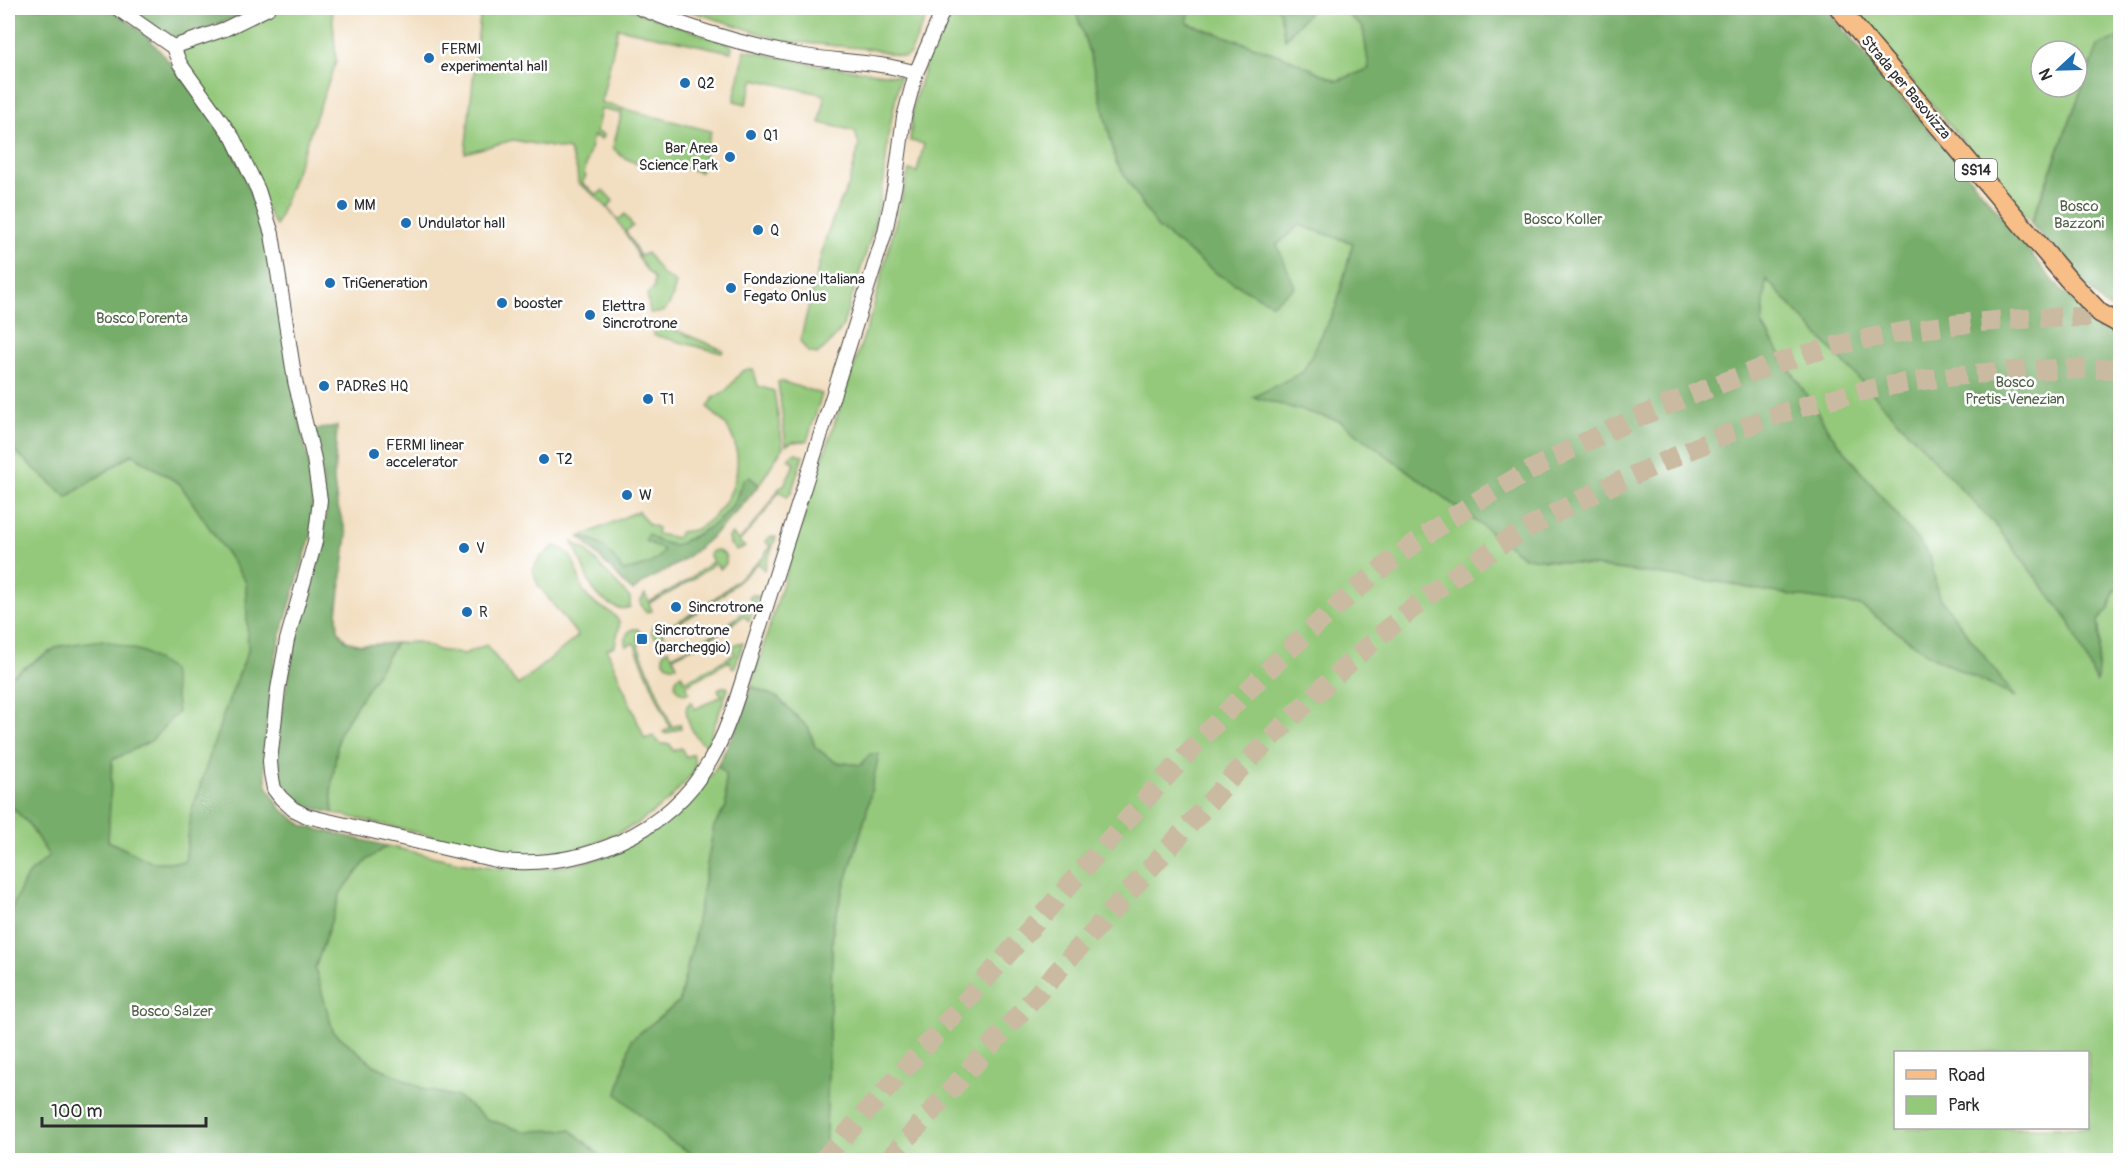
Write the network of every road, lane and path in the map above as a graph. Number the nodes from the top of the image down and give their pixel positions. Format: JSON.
{"nodes":[{"id":1,"x":117,"y":8,"type":"edge"},
{"id":2,"x":268,"y":8,"type":"edge"},
{"id":3,"x":640,"y":8,"type":"edge"},
{"id":4,"x":944,"y":8,"type":"edge"},
{"id":5,"x":1839,"y":8,"type":"edge"},
{"id":6,"x":173,"y":47,"type":"junction"},
{"id":7,"x":916,"y":73,"type":"junction"},
{"id":8,"x":2121,"y":324,"type":"edge"}],
"edges":[{"from":1,"to":6,"type":"street"},
{"from":2,"to":6,"type":"street"},
{"from":3,"to":7,"type":"street"},
{"from":4,"to":7,"type":"street"},
{"from":5,"to":8,"type":"main road","name":"Strada per Basovizza","number":"SS14"},
{"from":6,"to":7,"type":"street"}]}
